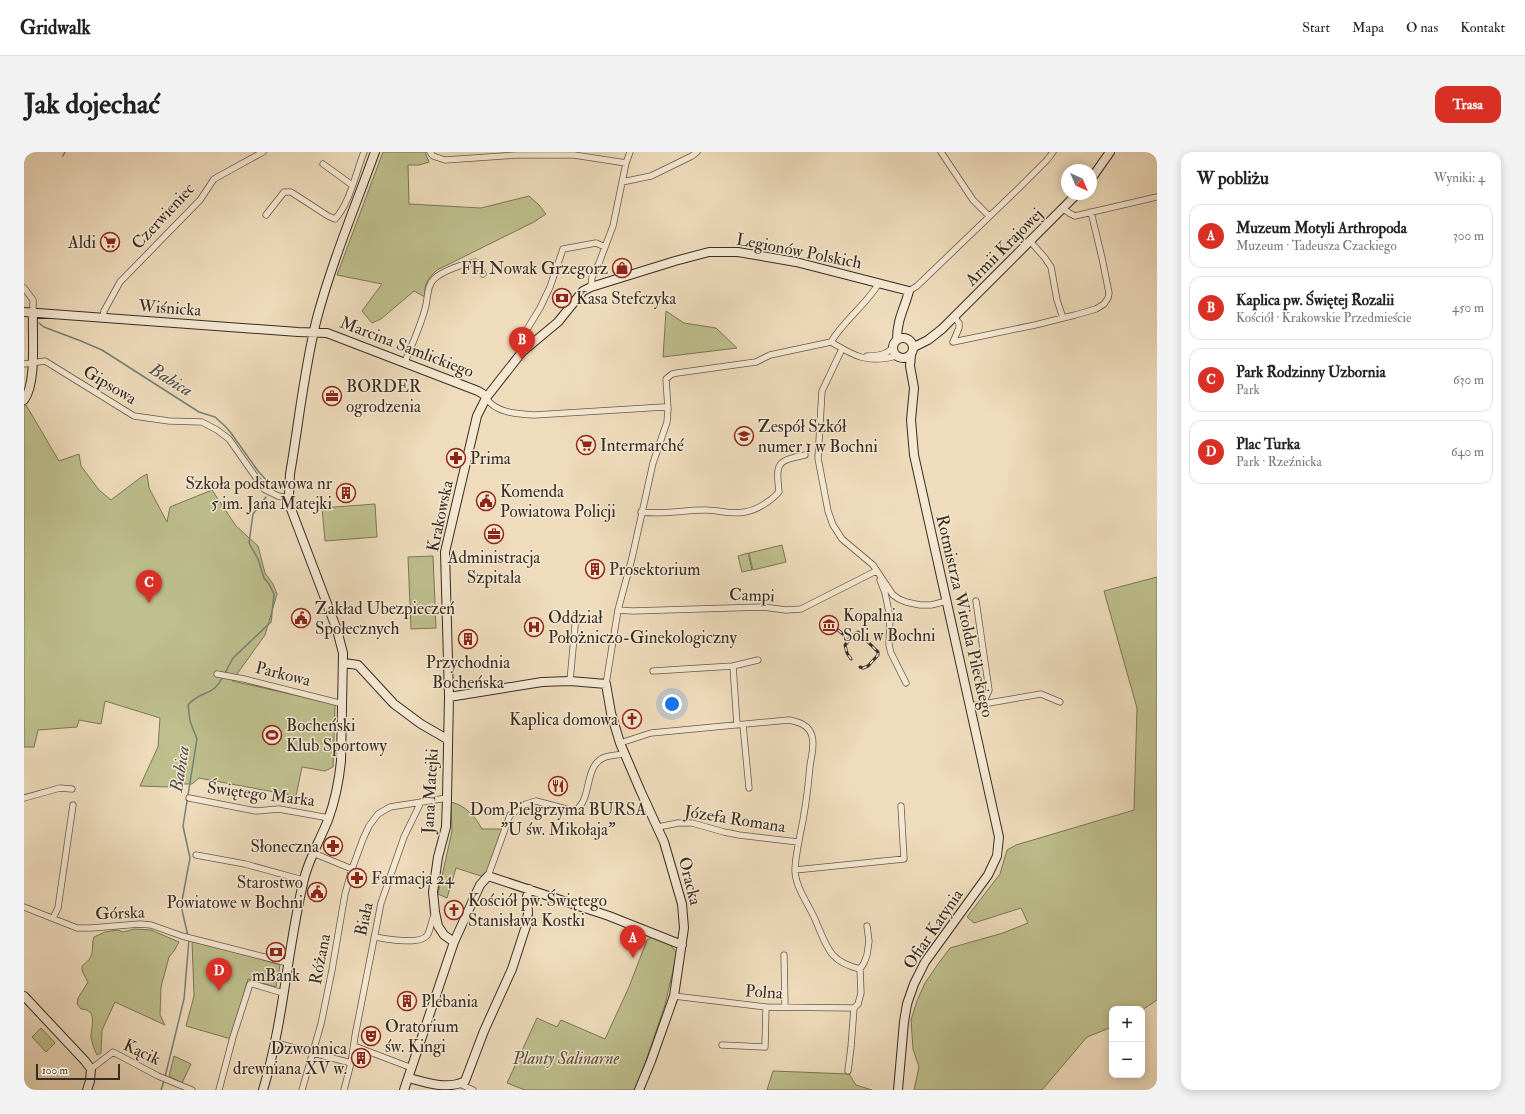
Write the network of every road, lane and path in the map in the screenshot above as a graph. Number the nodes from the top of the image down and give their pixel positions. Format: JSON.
{"nodes":[{"id":1,"x":263,"y":152,"type":"edge"},
{"id":2,"x":364,"y":152,"type":"edge"},
{"id":3,"x":375,"y":152,"type":"edge"},
{"id":4,"x":430,"y":152,"type":"edge"},
{"id":5,"x":630,"y":152,"type":"edge"},
{"id":6,"x":697,"y":152,"type":"edge"},
{"id":7,"x":941,"y":152,"type":"edge"},
{"id":8,"x":1053,"y":152,"type":"edge"},
{"id":9,"x":1110,"y":152,"type":"edge"},
{"id":10,"x":626,"y":163,"type":"junction"},
{"id":11,"x":323,"y":164,"type":"dead end"},
{"id":12,"x":1097,"y":170,"type":"edge"},
{"id":13,"x":622,"y":182,"type":"junction"},
{"id":14,"x":352,"y":185,"type":"junction"},
{"id":15,"x":1157,"y":197,"type":"edge"},
{"id":16,"x":1071,"y":200,"type":"edge"},
{"id":17,"x":1064,"y":208,"type":"junction"},
{"id":18,"x":1091,"y":212,"type":"junction"},
{"id":19,"x":266,"y":215,"type":"dead end"},
{"id":20,"x":989,"y":216,"type":"junction"},
{"id":21,"x":1030,"y":241,"type":"junction"},
{"id":22,"x":605,"y":247,"type":"junction"},
{"id":23,"x":483,"y":274,"type":"dead end"},
{"id":24,"x":879,"y":283,"type":"junction"},
{"id":25,"x":590,"y":286,"type":"junction"},
{"id":26,"x":24,"y":288,"type":"edge"},
{"id":27,"x":909,"y":291,"type":"junction"},
{"id":28,"x":905,"y":306,"type":"junction"},
{"id":29,"x":24,"y":312,"type":"edge"},
{"id":30,"x":33,"y":313,"type":"junction"},
{"id":31,"x":103,"y":318,"type":"junction"},
{"id":32,"x":1063,"y":318,"type":"junction"},
{"id":33,"x":952,"y":319,"type":"junction"},
{"id":34,"x":314,"y":333,"type":"junction"},
{"id":35,"x":830,"y":342,"type":"junction"},
{"id":36,"x":895,"y":343,"type":"junction"},
{"id":37,"x":910,"y":345,"type":"junction"},
{"id":38,"x":526,"y":347,"type":"junction"},
{"id":39,"x":842,"y":349,"type":"junction"},
{"id":40,"x":858,"y":356,"type":"junction"},
{"id":41,"x":898,"y":357,"type":"junction"},
{"id":42,"x":405,"y":362,"type":"junction"},
{"id":43,"x":28,"y":364,"type":"edge"},
{"id":44,"x":486,"y":398,"type":"junction"},
{"id":45,"x":24,"y":400,"type":"edge"},
{"id":46,"x":912,"y":401,"type":"junction"},
{"id":47,"x":668,"y":409,"type":"junction"},
{"id":48,"x":805,"y":455,"type":"dead end"},
{"id":49,"x":289,"y":498,"type":"junction"},
{"id":50,"x":641,"y":512,"type":"junction"},
{"id":51,"x":877,"y":572,"type":"junction"},
{"id":52,"x":976,"y":601,"type":"dead end"},
{"id":53,"x":947,"y":602,"type":"junction"},
{"id":54,"x":618,"y":610,"type":"junction"},
{"id":55,"x":576,"y":615,"type":"dead end"},
{"id":56,"x":758,"y":660,"type":"dead end"},
{"id":57,"x":344,"y":663,"type":"junction"},
{"id":58,"x":733,"y":666,"type":"junction"},
{"id":59,"x":653,"y":671,"type":"dead end"},
{"id":60,"x":218,"y":675,"type":"dead end"},
{"id":61,"x":570,"y":681,"type":"junction"},
{"id":62,"x":906,"y":683,"type":"dead end"},
{"id":63,"x":606,"y":684,"type":"junction"},
{"id":64,"x":449,"y":697,"type":"junction"},
{"id":65,"x":1060,"y":702,"type":"dead end"},
{"id":66,"x":343,"y":704,"type":"junction"},
{"id":67,"x":983,"y":704,"type":"junction"},
{"id":68,"x":970,"y":706,"type":"junction"},
{"id":69,"x":737,"y":725,"type":"junction"},
{"id":70,"x":743,"y":725,"type":"junction"},
{"id":71,"x":447,"y":739,"type":"junction"},
{"id":72,"x":620,"y":743,"type":"junction"},
{"id":73,"x":624,"y":754,"type":"junction"},
{"id":74,"x":749,"y":788,"type":"dead end"},
{"id":75,"x":72,"y":789,"type":"dead end"},
{"id":76,"x":24,"y":798,"type":"edge"},
{"id":77,"x":189,"y":798,"type":"dead end"},
{"id":78,"x":447,"y":798,"type":"junction"},
{"id":79,"x":420,"y":802,"type":"junction"},
{"id":80,"x":73,"y":805,"type":"dead end"},
{"id":81,"x":901,"y":806,"type":"dead end"},
{"id":82,"x":329,"y":818,"type":"junction"},
{"id":83,"x":658,"y":828,"type":"junction"},
{"id":84,"x":999,"y":837,"type":"joint"},
{"id":85,"x":798,"y":842,"type":"junction"},
{"id":86,"x":313,"y":853,"type":"junction"},
{"id":87,"x":196,"y":855,"type":"dead end"},
{"id":88,"x":352,"y":869,"type":"junction"},
{"id":89,"x":795,"y":870,"type":"junction"},
{"id":90,"x":488,"y":876,"type":"junction"},
{"id":91,"x":304,"y":880,"type":"junction"},
{"id":92,"x":529,"y":889,"type":"junction"},
{"id":93,"x":24,"y":907,"type":"edge"},
{"id":94,"x":435,"y":912,"type":"junction"},
{"id":95,"x":53,"y":918,"type":"junction"},
{"id":96,"x":867,"y":926,"type":"dead end"},
{"id":97,"x":375,"y":937,"type":"junction"},
{"id":98,"x":454,"y":942,"type":"junction"},
{"id":99,"x":682,"y":945,"type":"junction"},
{"id":100,"x":784,"y":955,"type":"dead end"},
{"id":101,"x":288,"y":963,"type":"junction"},
{"id":102,"x":860,"y":970,"type":"junction"},
{"id":103,"x":284,"y":993,"type":"junction"},
{"id":104,"x":24,"y":996,"type":"edge"},
{"id":105,"x":674,"y":996,"type":"junction"},
{"id":106,"x":766,"y":1007,"type":"junction"},
{"id":107,"x":785,"y":1007,"type":"junction"},
{"id":108,"x":854,"y":1008,"type":"junction"},
{"id":109,"x":276,"y":1043,"type":"junction"},
{"id":110,"x":722,"y":1045,"type":"dead end"},
{"id":111,"x":354,"y":1046,"type":"junction"},
{"id":112,"x":313,"y":1053,"type":"junction"},
{"id":113,"x":351,"y":1063,"type":"junction"},
{"id":114,"x":412,"y":1068,"type":"junction"},
{"id":115,"x":91,"y":1069,"type":"junction"},
{"id":116,"x":848,"y":1071,"type":"dead end"},
{"id":117,"x":409,"y":1078,"type":"junction"},
{"id":118,"x":462,"y":1085,"type":"junction"},
{"id":119,"x":86,"y":1090,"type":"edge"},
{"id":120,"x":192,"y":1090,"type":"edge"},
{"id":121,"x":220,"y":1090,"type":"edge"},
{"id":122,"x":263,"y":1090,"type":"edge"},
{"id":123,"x":302,"y":1090,"type":"edge"},
{"id":124,"x":344,"y":1090,"type":"edge"},
{"id":125,"x":404,"y":1090,"type":"edge"},
{"id":126,"x":473,"y":1090,"type":"edge"},
{"id":127,"x":639,"y":1090,"type":"edge"},
{"id":128,"x":898,"y":1090,"type":"edge"}],
"edges":[{"from":1,"to":31,"type":"street","name":"Czerwieniec"},
{"from":2,"to":14,"type":"street"},
{"from":3,"to":34,"type":"street"},
{"from":4,"to":10,"type":"street"},
{"from":5,"to":10,"type":"street"},
{"from":6,"to":13,"type":"street"},
{"from":7,"to":20,"type":"street"},
{"from":8,"to":20,"type":"street"},
{"from":9,"to":12,"type":"street"},
{"from":10,"to":13,"type":"street"},
{"from":11,"to":14,"type":"street"},
{"from":13,"to":22,"type":"street"},
{"from":14,"to":19,"type":"street"},
{"from":15,"to":18,"type":"street"},
{"from":16,"to":17,"type":"street","name":"Armii Krajowej"},
{"from":17,"to":18,"type":"street"},
{"from":17,"to":21,"type":"street","name":"Armii Krajowej"},
{"from":18,"to":32,"type":"street"},
{"from":20,"to":27,"type":"street"},
{"from":21,"to":32,"type":"street"},
{"from":21,"to":33,"type":"street","name":"Armii Krajowej"},
{"from":22,"to":25,"type":"street"},
{"from":22,"to":38,"type":"street"},
{"from":23,"to":42,"type":"street"},
{"from":24,"to":25,"type":"street","name":"Legionów Polskich"},
{"from":24,"to":27,"type":"street","name":"Legionów Polskich"},
{"from":24,"to":35,"type":"street"},
{"from":25,"to":38,"type":"street","name":"Krakowska"},
{"from":26,"to":30,"type":"street"},
{"from":27,"to":28,"type":"street"},
{"from":28,"to":36,"type":"street"},
{"from":28,"to":37,"type":"street"},
{"from":29,"to":30,"type":"street","name":"Wiśnicka"},
{"from":30,"to":31,"type":"street","name":"Wiśnicka"},
{"from":30,"to":43,"type":"street"},
{"from":31,"to":34,"type":"street","name":"Wiśnicka"},
{"from":32,"to":33,"type":"street"},
{"from":33,"to":37,"type":"street","name":"Armii Krajowej"},
{"from":34,"to":42,"type":"street","name":"Marcina Samlickiego"},
{"from":34,"to":49,"type":"street"},
{"from":35,"to":39,"type":"street"},
{"from":35,"to":47,"type":"street"},
{"from":36,"to":37,"type":"street"},
{"from":36,"to":40,"type":"street"},
{"from":36,"to":41,"type":"street","name":"Rotmistrza Witolda Pileckiego"},
{"from":37,"to":41,"type":"street"},
{"from":37,"to":46,"type":"street","name":"Rotmistrza Witolda Pileckiego"},
{"from":38,"to":44,"type":"street","name":"Krakowska"},
{"from":39,"to":40,"type":"street"},
{"from":39,"to":51,"type":"street"},
{"from":40,"to":41,"type":"street"},
{"from":41,"to":46,"type":"street","name":"Rotmistrza Witolda Pileckiego"},
{"from":42,"to":44,"type":"street","name":"Marcina Samlickiego"},
{"from":43,"to":45,"type":"street"},
{"from":43,"to":49,"type":"street","name":"Gipsowa"},
{"from":44,"to":47,"type":"street"},
{"from":44,"to":64,"type":"street","name":"Krakowska"},
{"from":46,"to":53,"type":"street","name":"Rotmistrza Witolda Pileckiego"},
{"from":47,"to":50,"type":"street"},
{"from":48,"to":50,"type":"street"},
{"from":49,"to":57,"type":"street"},
{"from":50,"to":54,"type":"street"},
{"from":51,"to":53,"type":"street"},
{"from":51,"to":54,"type":"street","name":"Campi"},
{"from":51,"to":62,"type":"street"},
{"from":52,"to":67,"type":"street"},
{"from":53,"to":68,"type":"street","name":"Rotmistrza Witolda Pileckiego"},
{"from":54,"to":63,"type":"street"},
{"from":55,"to":61,"type":"street"},
{"from":56,"to":58,"type":"street"},
{"from":57,"to":66,"type":"street"},
{"from":57,"to":71,"type":"street","name":"Jana Matejki"},
{"from":58,"to":59,"type":"street"},
{"from":58,"to":69,"type":"street"},
{"from":60,"to":66,"type":"street","name":"Parkowa"},
{"from":61,"to":63,"type":"street"},
{"from":61,"to":64,"type":"street"},
{"from":63,"to":72,"type":"street","name":"Oracka"},
{"from":64,"to":71,"type":"street","name":"Krakowska"},
{"from":65,"to":67,"type":"street"},
{"from":66,"to":82,"type":"street"},
{"from":67,"to":68,"type":"street"},
{"from":68,"to":84,"type":"street","name":"Rotmistrza Witolda Pileckiego"},
{"from":69,"to":70,"type":"street"},
{"from":69,"to":72,"type":"street"},
{"from":70,"to":74,"type":"street"},
{"from":70,"to":85,"type":"street"},
{"from":71,"to":78,"type":"street","name":"Jana Matejki"},
{"from":72,"to":73,"type":"street","name":"Oracka"},
{"from":73,"to":83,"type":"street","name":"Oracka"},
{"from":73,"to":90,"type":"street"},
{"from":75,"to":76,"type":"street"},
{"from":77,"to":82,"type":"street","name":"Świętego Marka"},
{"from":78,"to":79,"type":"street","name":"Różana"},
{"from":78,"to":94,"type":"street","name":"Jana Matejki"},
{"from":79,"to":88,"type":"street","name":"Różana"},
{"from":79,"to":97,"type":"street","name":"Biała"},
{"from":80,"to":95,"type":"street"},
{"from":81,"to":89,"type":"street"},
{"from":82,"to":86,"type":"street"},
{"from":83,"to":85,"type":"street","name":"Józefa Romana"},
{"from":83,"to":99,"type":"street","name":"Oracka"},
{"from":84,"to":128,"type":"street","name":"Ofiar Katynia"},
{"from":85,"to":89,"type":"street","name":"Józefa Romana"},
{"from":86,"to":88,"type":"street"},
{"from":86,"to":91,"type":"street"},
{"from":87,"to":91,"type":"street"},
{"from":88,"to":112,"type":"street","name":"Różana"},
{"from":89,"to":102,"type":"street","name":"Józefa Romana"},
{"from":90,"to":92,"type":"street"},
{"from":90,"to":98,"type":"street"},
{"from":91,"to":101,"type":"street"},
{"from":92,"to":99,"type":"street"},
{"from":92,"to":118,"type":"street"},
{"from":93,"to":95,"type":"street","name":"Górska"},
{"from":94,"to":97,"type":"street"},
{"from":94,"to":98,"type":"street","name":"Jana Matejki"},
{"from":95,"to":101,"type":"street","name":"Górska"},
{"from":96,"to":102,"type":"street"},
{"from":97,"to":111,"type":"street","name":"Biała"},
{"from":98,"to":114,"type":"street"},
{"from":99,"to":105,"type":"street","name":"Oracka"},
{"from":100,"to":107,"type":"street"},
{"from":101,"to":103,"type":"street"},
{"from":102,"to":108,"type":"street"},
{"from":103,"to":109,"type":"street"},
{"from":103,"to":121,"type":"street"},
{"from":104,"to":115,"type":"street"},
{"from":105,"to":106,"type":"street","name":"Polna"},
{"from":105,"to":127,"type":"street","name":"Oracka"},
{"from":106,"to":107,"type":"street","name":"Polna"},
{"from":106,"to":110,"type":"street"},
{"from":107,"to":108,"type":"street","name":"Polna"},
{"from":108,"to":116,"type":"street"},
{"from":109,"to":112,"type":"street"},
{"from":109,"to":122,"type":"street"},
{"from":111,"to":113,"type":"street","name":"Biała"},
{"from":111,"to":114,"type":"street"},
{"from":112,"to":113,"type":"street"},
{"from":112,"to":123,"type":"street","name":"Różana"},
{"from":113,"to":124,"type":"street","name":"Biała"},
{"from":114,"to":117,"type":"street"},
{"from":115,"to":119,"type":"street"},
{"from":115,"to":120,"type":"street","name":"Kącik"},
{"from":117,"to":118,"type":"street"},
{"from":117,"to":125,"type":"street"},
{"from":118,"to":126,"type":"street"}]}
